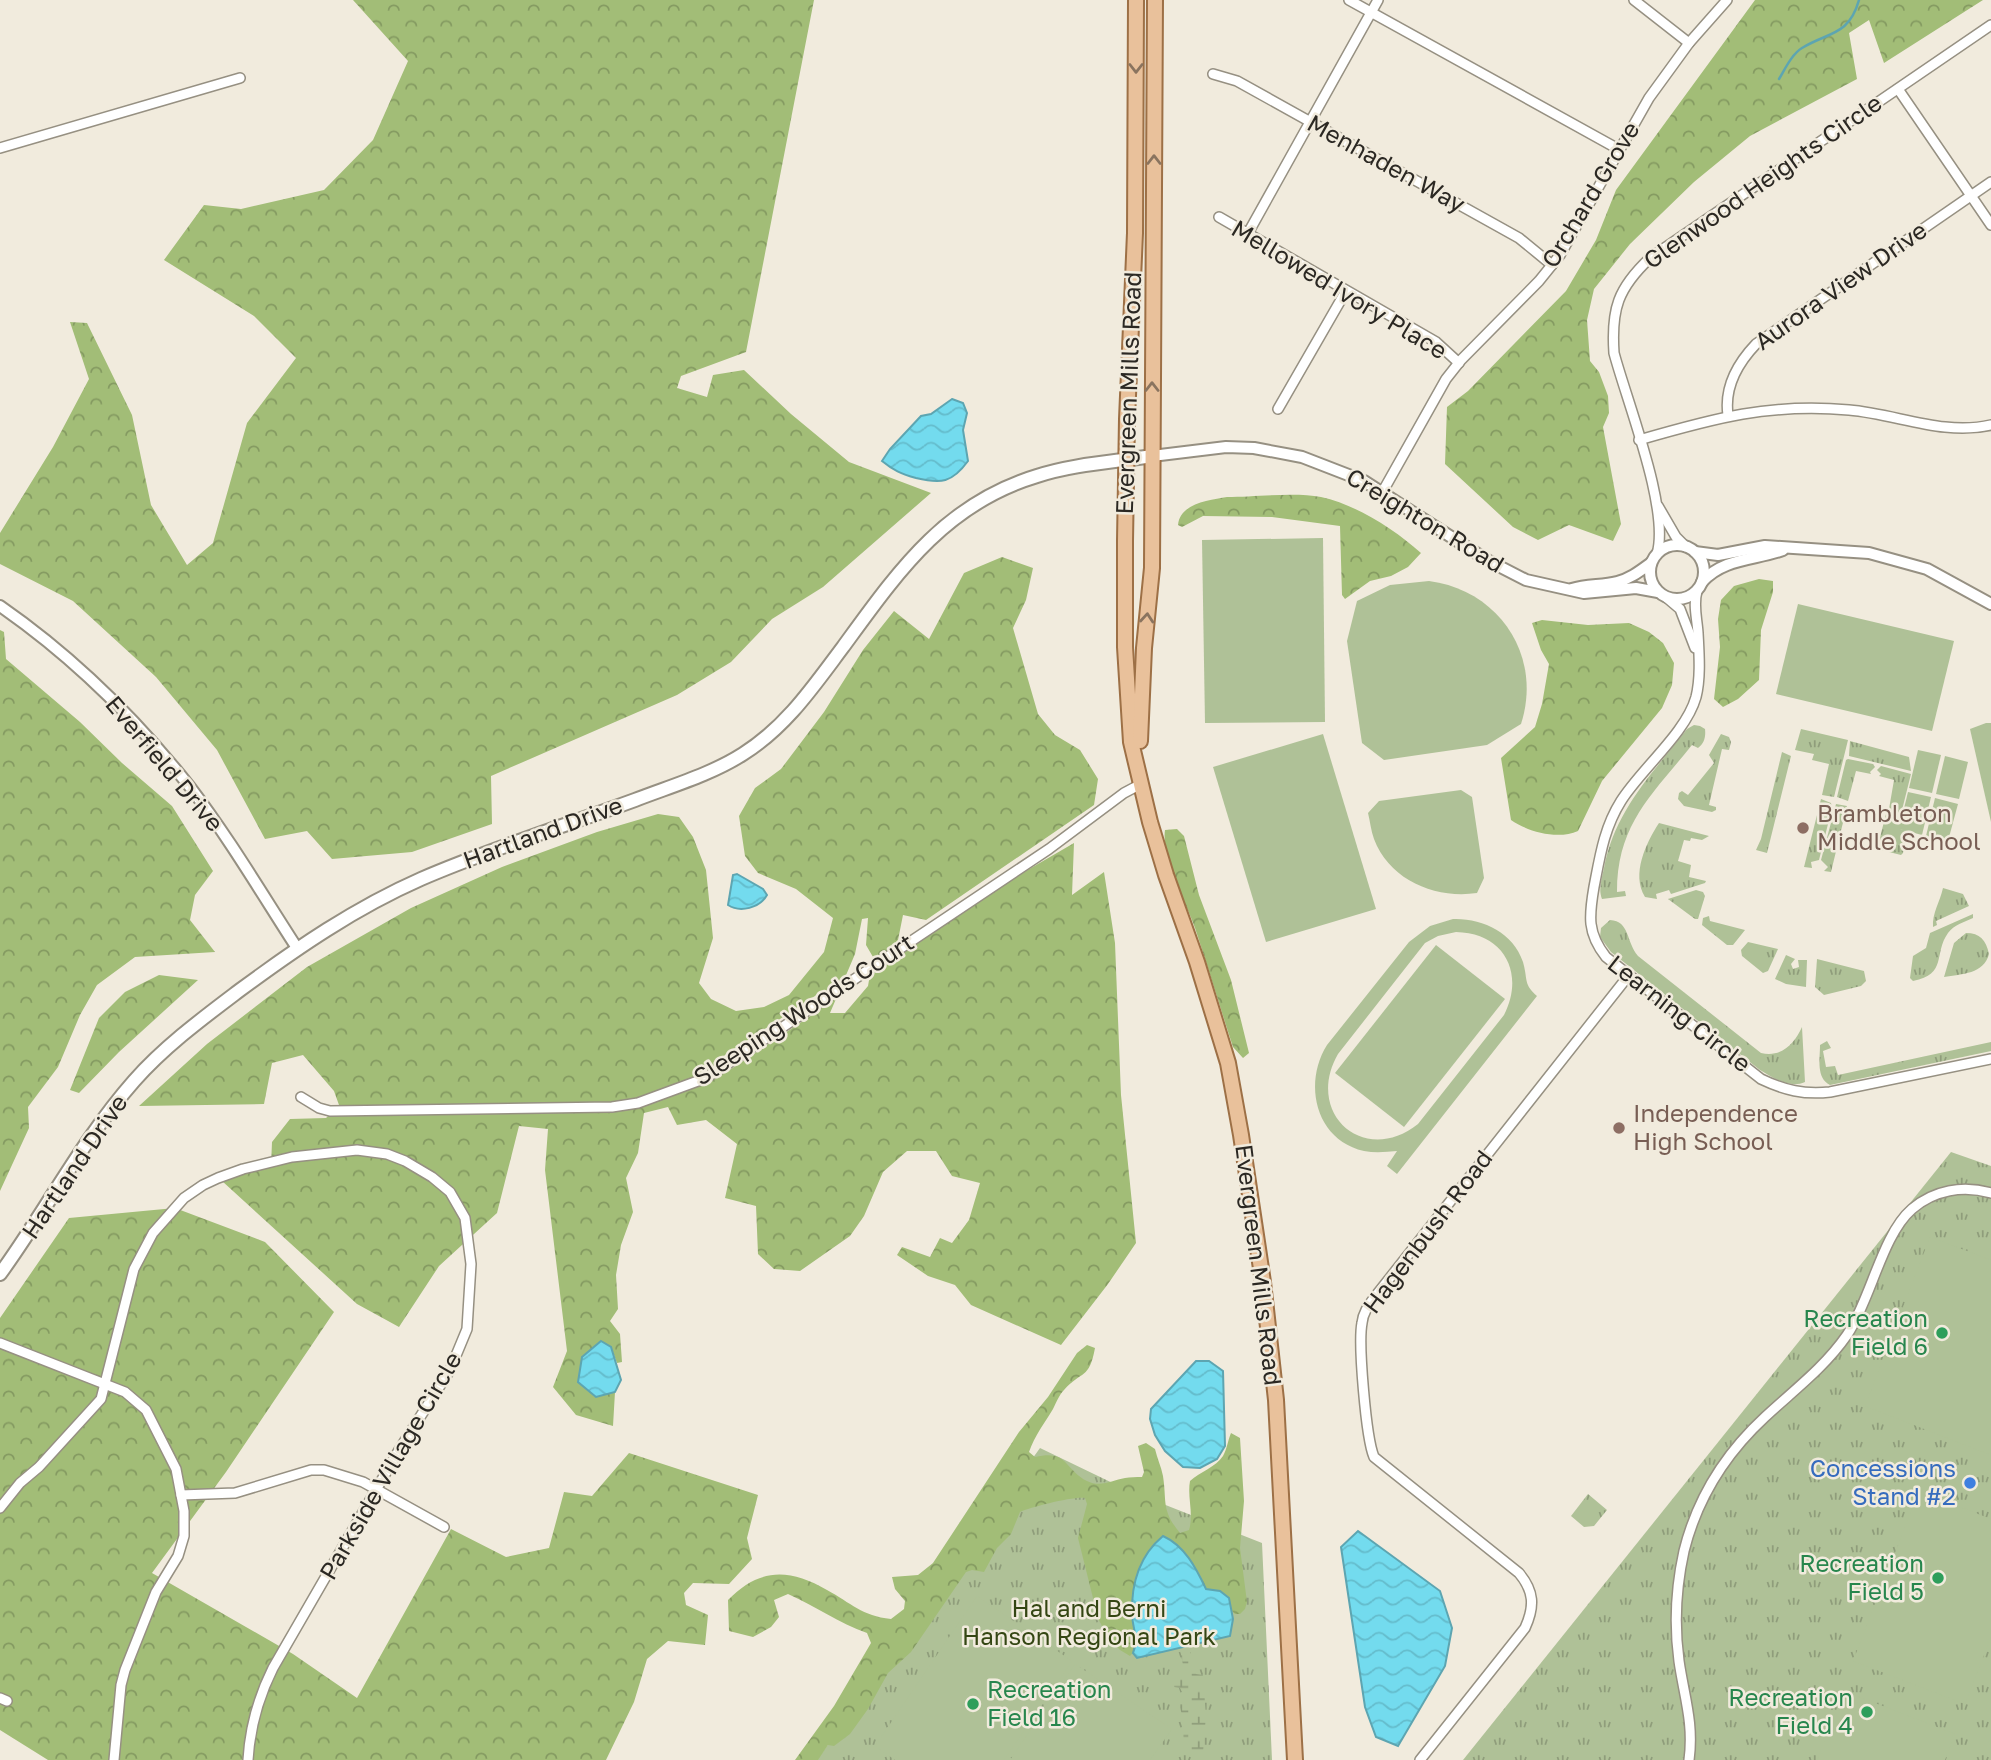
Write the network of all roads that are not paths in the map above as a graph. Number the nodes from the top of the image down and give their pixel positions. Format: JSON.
{"nodes":[{"id":1,"x":1136,"y":0,"type":"edge"},
{"id":2,"x":1155,"y":0,"type":"edge"},
{"id":3,"x":1349,"y":0,"type":"edge"},
{"id":4,"x":1378,"y":0,"type":"edge"},
{"id":5,"x":1634,"y":0,"type":"edge"},
{"id":6,"x":1727,"y":0,"type":"edge"},
{"id":7,"x":1371,"y":12,"type":"junction"},
{"id":8,"x":1991,"y":25,"type":"edge"},
{"id":9,"x":1689,"y":43,"type":"junction"},
{"id":10,"x":1213,"y":74,"type":"dead end"},
{"id":11,"x":240,"y":78,"type":"dead end"},
{"id":12,"x":1898,"y":89,"type":"junction"},
{"id":13,"x":1310,"y":121,"type":"junction"},
{"id":14,"x":0,"y":148,"type":"edge"},
{"id":15,"x":1620,"y":150,"type":"junction"},
{"id":16,"x":1991,"y":182,"type":"edge"},
{"id":17,"x":1971,"y":196,"type":"junction"},
{"id":18,"x":1219,"y":217,"type":"dead end"},
{"id":19,"x":1991,"y":225,"type":"edge"},
{"id":20,"x":1247,"y":235,"type":"junction"},
{"id":21,"x":1552,"y":265,"type":"junction"},
{"id":22,"x":1346,"y":291,"type":"junction"},
{"id":23,"x":1459,"y":363,"type":"junction"},
{"id":24,"x":1278,"y":409,"type":"dead end"},
{"id":25,"x":1728,"y":415,"type":"junction"},
{"id":26,"x":1991,"y":425,"type":"edge"},
{"id":27,"x":1639,"y":440,"type":"junction"},
{"id":28,"x":1152,"y":456,"type":"junction"},
{"id":29,"x":1127,"y":460,"type":"junction"},
{"id":30,"x":1383,"y":491,"type":"junction"},
{"id":31,"x":1658,"y":506,"type":"junction"},
{"id":32,"x":1691,"y":549,"type":"junction"},
{"id":33,"x":1786,"y":549,"type":"junction"},
{"id":34,"x":1654,"y":558,"type":"junction"},
{"id":35,"x":1700,"y":586,"type":"junction"},
{"id":36,"x":1572,"y":589,"type":"junction"},
{"id":37,"x":1663,"y":595,"type":"junction"},
{"id":38,"x":1991,"y":604,"type":"edge"},
{"id":39,"x":0,"y":606,"type":"edge"},
{"id":40,"x":1699,"y":660,"type":"junction"},
{"id":41,"x":1142,"y":693,"type":"junction"},
{"id":42,"x":1141,"y":784,"type":"junction"},
{"id":43,"x":297,"y":948,"type":"junction"},
{"id":44,"x":1629,"y":975,"type":"junction"},
{"id":45,"x":1991,"y":1059,"type":"edge"},
{"id":46,"x":301,"y":1097,"type":"dead end"},
{"id":47,"x":1991,"y":1193,"type":"edge"},
{"id":48,"x":0,"y":1274,"type":"edge"},
{"id":49,"x":0,"y":1343,"type":"edge"},
{"id":50,"x":106,"y":1385,"type":"junction"},
{"id":51,"x":376,"y":1489,"type":"junction"},
{"id":52,"x":181,"y":1495,"type":"junction"},
{"id":53,"x":0,"y":1508,"type":"edge"},
{"id":54,"x":444,"y":1527,"type":"dead end"},
{"id":55,"x":114,"y":1760,"type":"edge"},
{"id":56,"x":248,"y":1760,"type":"edge"},
{"id":57,"x":1295,"y":1760,"type":"edge"},
{"id":58,"x":1420,"y":1760,"type":"edge"},
{"id":59,"x":1689,"y":1760,"type":"edge"}],
"edges":[{"from":1,"to":29,"type":"main road","name":"Evergreen Mills Road","one_way":true},
{"from":28,"to":2,"type":"main road","name":"Evergreen Mills Road","one_way":true},
{"from":3,"to":7,"type":"street"},
{"from":4,"to":7,"type":"street"},
{"from":5,"to":9,"type":"street"},
{"from":6,"to":9,"type":"street","name":"Orchard Grove"},
{"from":7,"to":13,"type":"street"},
{"from":7,"to":15,"type":"street"},
{"from":8,"to":12,"type":"street","name":"Glenwood Heights Circle"},
{"from":9,"to":15,"type":"street","name":"Orchard Grove"},
{"from":10,"to":13,"type":"street","name":"Menhaden Way"},
{"from":11,"to":14,"type":"street"},
{"from":12,"to":17,"type":"street"},
{"from":12,"to":27,"type":"street","name":"Glenwood Heights Circle"},
{"from":13,"to":20,"type":"street"},
{"from":13,"to":21,"type":"street","name":"Menhaden Way"},
{"from":15,"to":21,"type":"street","name":"Orchard Grove"},
{"from":16,"to":17,"type":"street","name":"Aurora View Drive"},
{"from":17,"to":19,"type":"street"},
{"from":17,"to":25,"type":"street","name":"Aurora View Drive"},
{"from":18,"to":20,"type":"street","name":"Mellowed Ivory Place"},
{"from":20,"to":22,"type":"street","name":"Mellowed Ivory Place"},
{"from":21,"to":23,"type":"street","name":"Orchard Grove"},
{"from":22,"to":23,"type":"street","name":"Mellowed Ivory Place"},
{"from":22,"to":24,"type":"street"},
{"from":23,"to":30,"type":"street","name":"Orchard Grove"},
{"from":25,"to":26,"type":"street"},
{"from":25,"to":27,"type":"street"},
{"from":27,"to":31,"type":"street","name":"Glenwood Heights Circle"},
{"from":28,"to":29,"type":"main road","name":"Hartland Drive"},
{"from":28,"to":30,"type":"street","name":"Creighton Road"},
{"from":41,"to":28,"type":"main road","name":"Evergreen Mills Road","one_way":true},
{"from":29,"to":41,"type":"main road"},
{"from":29,"to":42,"type":"main road","name":"Evergreen Mills Road"},
{"from":29,"to":43,"type":"main road","name":"Hartland Drive"},
{"from":30,"to":36,"type":"street","name":"Creighton Road"},
{"from":31,"to":32,"type":"street","name":"Glenwood Heights Circle"},
{"from":31,"to":34,"type":"street","name":"Glenwood Heights Circle"},
{"from":32,"to":33,"type":"street","name":"Creighton Road"},
{"from":32,"to":34,"type":"street","name":"Creighton Road"},
{"from":32,"to":35,"type":"street"},
{"from":33,"to":35,"type":"street","name":"Creighton Road"},
{"from":33,"to":38,"type":"street","name":"Creighton Road"},
{"from":34,"to":36,"type":"street","name":"Creighton Road"},
{"from":34,"to":37,"type":"street"},
{"from":35,"to":37,"type":"street","name":"Creighton Road"},
{"from":35,"to":40,"type":"street","name":"Learning Circle"},
{"from":36,"to":37,"type":"street","name":"Creighton Road"},
{"from":37,"to":40,"type":"street","name":"Learning Circle"},
{"from":39,"to":43,"type":"street","name":"Everfield Drive"},
{"from":40,"to":44,"type":"street","name":"Learning Circle"},
{"from":41,"to":42,"type":"main road","name":"Evergreen Mills Road"},
{"from":42,"to":46,"type":"street","name":"Sleeping Woods Court"},
{"from":42,"to":57,"type":"main road","name":"Evergreen Mills Road"},
{"from":43,"to":48,"type":"main road","name":"Hartland Drive"},
{"from":44,"to":45,"type":"street","name":"Learning Circle"},
{"from":44,"to":58,"type":"street","name":"Hagenbush Road"},
{"from":47,"to":59,"type":"street"},
{"from":49,"to":50,"type":"street"},
{"from":50,"to":51,"type":"street","name":"Parkside Village Circle"},
{"from":50,"to":52,"type":"street"},
{"from":50,"to":53,"type":"street"},
{"from":51,"to":52,"type":"street"},
{"from":51,"to":54,"type":"street"},
{"from":51,"to":56,"type":"street","name":"Parkside Village Circle"},
{"from":52,"to":55,"type":"street"}]}
